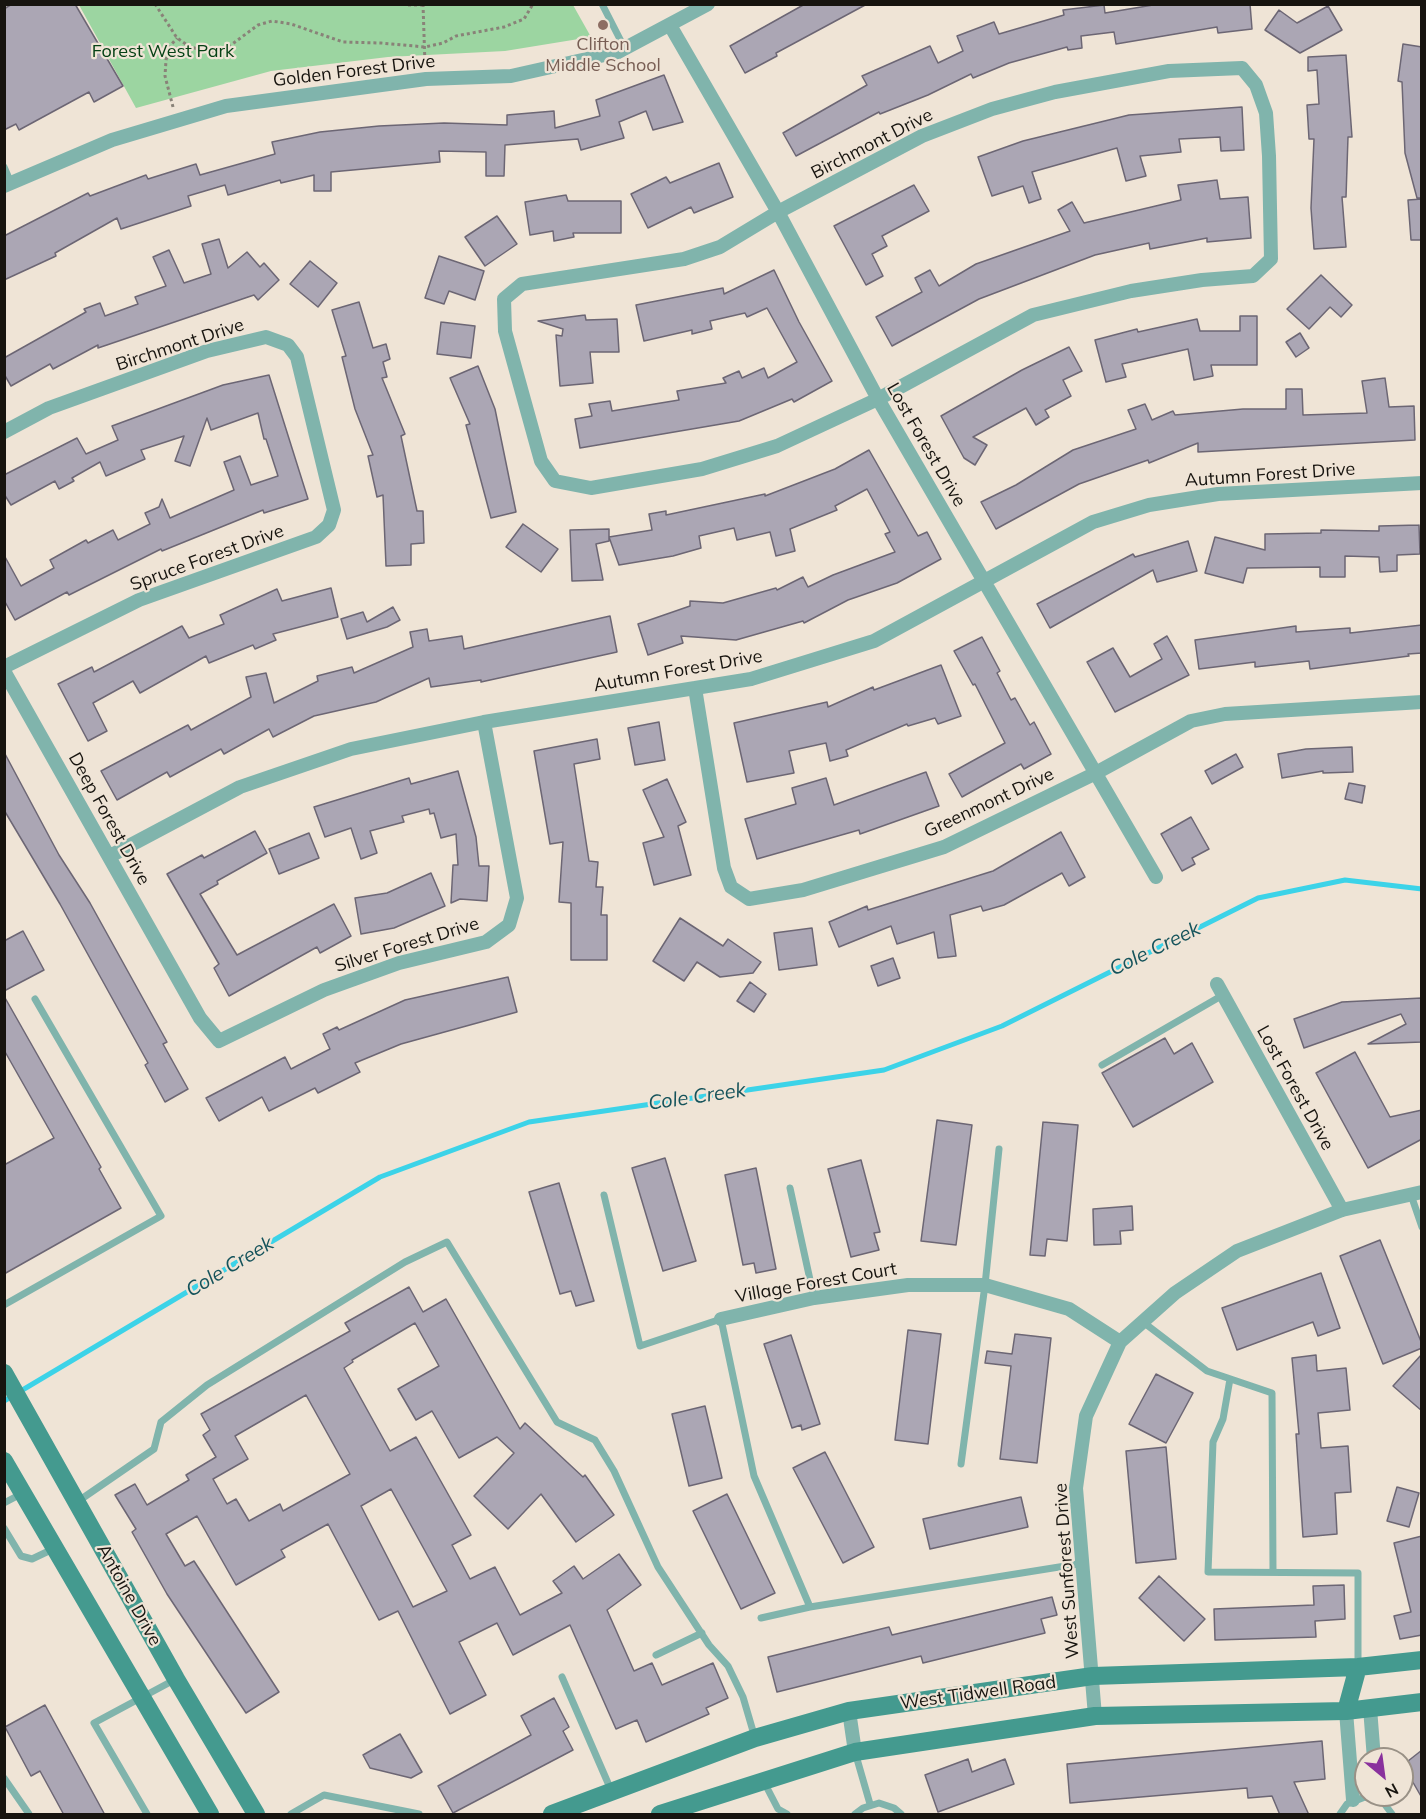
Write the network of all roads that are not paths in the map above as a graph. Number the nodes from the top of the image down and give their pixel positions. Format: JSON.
{"nodes":[{"id":1,"x":602,"y":4,"type":"edge"},
{"id":2,"x":708,"y":4,"type":"edge"},
{"id":3,"x":671,"y":27,"type":"junction"},
{"id":4,"x":624,"y":49,"type":"junction"},
{"id":5,"x":4,"y":167,"type":"edge"},
{"id":6,"x":8,"y":185,"type":"edge"},
{"id":7,"x":778,"y":212,"type":"junction"},
{"id":8,"x":878,"y":399,"type":"junction"},
{"id":9,"x":315,"y":426,"type":"joint"},
{"id":10,"x":4,"y":432,"type":"edge"},
{"id":11,"x":1422,"y":483,"type":"edge"},
{"id":12,"x":984,"y":582,"type":"junction"},
{"id":13,"x":5,"y":673,"type":"edge"},
{"id":14,"x":695,"y":688,"type":"junction"},
{"id":15,"x":1422,"y":702,"type":"edge"},
{"id":16,"x":484,"y":722,"type":"junction"},
{"id":17,"x":1094,"y":774,"type":"junction"},
{"id":18,"x":110,"y":856,"type":"junction"},
{"id":19,"x":1156,"y":878,"type":"dead end"},
{"id":20,"x":182,"y":986,"type":"joint"},
{"id":21,"x":1220,"y":989,"type":"joint"},
{"id":22,"x":35,"y":999,"type":"dead end"},
{"id":23,"x":1102,"y":1065,"type":"dead end"},
{"id":24,"x":999,"y":1149,"type":"dead end"},
{"id":25,"x":790,"y":1188,"type":"dead end"},
{"id":26,"x":1416,"y":1194,"type":"edge"},
{"id":27,"x":604,"y":1195,"type":"dead end"},
{"id":28,"x":1342,"y":1210,"type":"junction"},
{"id":29,"x":1422,"y":1227,"type":"edge"},
{"id":30,"x":986,"y":1285,"type":"junction"},
{"id":31,"x":814,"y":1298,"type":"junction"},
{"id":32,"x":4,"y":1305,"type":"edge"},
{"id":33,"x":721,"y":1319,"type":"junction"},
{"id":34,"x":1141,"y":1321,"type":"junction"},
{"id":35,"x":1120,"y":1342,"type":"junction"},
{"id":36,"x":4,"y":1373,"type":"edge"},
{"id":37,"x":1230,"y":1379,"type":"junction"},
{"id":38,"x":5,"y":1462,"type":"edge"},
{"id":39,"x":961,"y":1464,"type":"dead end"},
{"id":40,"x":23,"y":1493,"type":"junction"},
{"id":41,"x":77,"y":1502,"type":"junction"},
{"id":42,"x":4,"y":1503,"type":"edge"},
{"id":43,"x":4,"y":1528,"type":"edge"},
{"id":44,"x":56,"y":1548,"type":"junction"},
{"id":45,"x":1084,"y":1563,"type":"junction"},
{"id":46,"x":1273,"y":1572,"type":"junction"},
{"id":47,"x":810,"y":1607,"type":"junction"},
{"id":48,"x":761,"y":1618,"type":"dead end"},
{"id":49,"x":702,"y":1633,"type":"junction"},
{"id":50,"x":656,"y":1655,"type":"dead end"},
{"id":51,"x":1422,"y":1660,"type":"edge"},
{"id":52,"x":1358,"y":1667,"type":"junction"},
{"id":53,"x":1093,"y":1676,"type":"junction"},
{"id":54,"x":562,"y":1677,"type":"dead end"},
{"id":55,"x":176,"y":1679,"type":"junction"},
{"id":56,"x":144,"y":1696,"type":"junction"},
{"id":57,"x":1422,"y":1702,"type":"edge"},
{"id":58,"x":1370,"y":1708,"type":"junction"},
{"id":59,"x":849,"y":1711,"type":"junction"},
{"id":60,"x":1346,"y":1711,"type":"junction"},
{"id":61,"x":1095,"y":1716,"type":"junction"},
{"id":62,"x":755,"y":1737,"type":"junction"},
{"id":63,"x":1373,"y":1747,"type":"edge"},
{"id":64,"x":855,"y":1752,"type":"junction"},
{"id":65,"x":4,"y":1778,"type":"edge"},
{"id":66,"x":763,"y":1779,"type":"junction"},
{"id":67,"x":611,"y":1790,"type":"junction"},
{"id":68,"x":1353,"y":1800,"type":"joint"},
{"id":69,"x":870,"y":1804,"type":"junction"},
{"id":70,"x":305,"y":1811,"type":"edge"},
{"id":71,"x":418,"y":1814,"type":"edge"},
{"id":72,"x":29,"y":1815,"type":"edge"},
{"id":73,"x":147,"y":1815,"type":"edge"},
{"id":74,"x":210,"y":1815,"type":"edge"},
{"id":75,"x":256,"y":1815,"type":"edge"},
{"id":76,"x":291,"y":1815,"type":"edge"},
{"id":77,"x":552,"y":1815,"type":"edge"},
{"id":78,"x":660,"y":1815,"type":"edge"},
{"id":79,"x":787,"y":1815,"type":"edge"},
{"id":80,"x":855,"y":1815,"type":"edge"},
{"id":81,"x":901,"y":1815,"type":"edge"},
{"id":82,"x":1340,"y":1815,"type":"edge"}],
"edges":[{"from":1,"to":4,"type":"lane"},
{"from":2,"to":3,"type":"street","name":"Golden Forest Drive"},
{"from":3,"to":4,"type":"street","name":"Golden Forest Drive"},
{"from":3,"to":7,"type":"street","name":"Lost Forest Drive"},
{"from":4,"to":6,"type":"street","name":"Golden Forest Drive"},
{"from":5,"to":6,"type":"lane"},
{"from":7,"to":8,"type":"street","name":"Lost Forest Drive"},
{"from":7,"to":8,"type":"street","name":"Birchmont Drive"},
{"from":7,"to":8,"type":"street","name":"Birchmont Drive"},
{"from":8,"to":12,"type":"street","name":"Lost Forest Drive"},
{"from":9,"to":10,"type":"street","name":"Birchmont Drive"},
{"from":9,"to":13,"type":"street","name":"Spruce Forest Drive"},
{"from":11,"to":12,"type":"street","name":"Autumn Forest Drive"},
{"from":12,"to":14,"type":"street","name":"Autumn Forest Drive"},
{"from":12,"to":17,"type":"street","name":"Lost Forest Drive"},
{"from":13,"to":18,"type":"street","name":"Deep Forest Drive"},
{"from":14,"to":16,"type":"street","name":"Autumn Forest Drive"},
{"from":14,"to":17,"type":"street","name":"Greenmont Drive"},
{"from":15,"to":17,"type":"street","name":"Greenmont Drive"},
{"from":16,"to":18,"type":"street","name":"Autumn Forest Drive"},
{"from":16,"to":20,"type":"street","name":"Silver Forest Drive"},
{"from":17,"to":19,"type":"street","name":"Lost Forest Drive"},
{"from":18,"to":20,"type":"street","name":"Deep Forest Drive"},
{"from":21,"to":23,"type":"lane"},
{"from":21,"to":28,"type":"street","name":"Lost Forest Drive"},
{"from":22,"to":32,"type":"lane"},
{"from":24,"to":30,"type":"lane"},
{"from":25,"to":31,"type":"lane"},
{"from":26,"to":28,"type":"street","name":"West Sunforest Drive"},
{"from":26,"to":29,"type":"lane"},
{"from":27,"to":33,"type":"lane"},
{"from":28,"to":34,"type":"street","name":"West Sunforest Drive"},
{"from":30,"to":31,"type":"street","name":"Village Forest Court"},
{"from":30,"to":35,"type":"street","name":"Village Forest Court"},
{"from":30,"to":39,"type":"lane"},
{"from":31,"to":33,"type":"street","name":"Village Forest Court"},
{"from":33,"to":47,"type":"lane"},
{"from":34,"to":35,"type":"street","name":"West Sunforest Drive"},
{"from":34,"to":37,"type":"lane"},
{"from":35,"to":45,"type":"street","name":"West Sunforest Drive"},
{"from":36,"to":41,"type":"main road","name":"Antoine Drive"},
{"from":37,"to":46,"type":"lane"},
{"from":37,"to":46,"type":"lane"},
{"from":38,"to":40,"type":"main road","name":"Antoine Drive"},
{"from":40,"to":42,"type":"lane"},
{"from":40,"to":44,"type":"main road","name":"Antoine Drive"},
{"from":41,"to":49,"type":"lane"},
{"from":41,"to":55,"type":"main road","name":"Antoine Drive"},
{"from":43,"to":44,"type":"lane"},
{"from":44,"to":56,"type":"main road","name":"Antoine Drive"},
{"from":45,"to":47,"type":"lane"},
{"from":45,"to":53,"type":"street","name":"West Sunforest Drive"},
{"from":46,"to":52,"type":"lane"},
{"from":47,"to":48,"type":"lane"},
{"from":49,"to":50,"type":"lane"},
{"from":49,"to":62,"type":"lane"},
{"from":51,"to":52,"type":"main road","name":"West Tidwell Road"},
{"from":52,"to":53,"type":"main road","name":"West Tidwell Road"},
{"from":52,"to":58,"type":"main road"},
{"from":52,"to":60,"type":"main road"},
{"from":53,"to":59,"type":"main road","name":"West Tidwell Road"},
{"from":53,"to":61,"type":"street","name":"West Sunforest Drive"},
{"from":54,"to":67,"type":"lane"},
{"from":55,"to":56,"type":"lane"},
{"from":55,"to":75,"type":"main road","name":"Antoine Drive"},
{"from":56,"to":73,"type":"lane"},
{"from":56,"to":74,"type":"main road","name":"Antoine Drive"},
{"from":57,"to":58,"type":"main road"},
{"from":58,"to":60,"type":"main road"},
{"from":58,"to":63,"type":"street"},
{"from":59,"to":62,"type":"main road","name":"West Tidwell Road"},
{"from":59,"to":64,"type":"street"},
{"from":60,"to":61,"type":"main road"},
{"from":60,"to":68,"type":"street"},
{"from":61,"to":64,"type":"main road"},
{"from":62,"to":67,"type":"main road","name":"West Tidwell Road"},
{"from":64,"to":66,"type":"main road"},
{"from":64,"to":69,"type":"lane"},
{"from":65,"to":72,"type":"lane"},
{"from":66,"to":78,"type":"main road"},
{"from":66,"to":79,"type":"lane"},
{"from":67,"to":77,"type":"main road","name":"West Tidwell Road"},
{"from":68,"to":82,"type":"lane"},
{"from":69,"to":80,"type":"lane"},
{"from":69,"to":81,"type":"lane"},
{"from":70,"to":71,"type":"lane"},
{"from":70,"to":76,"type":"lane"}]}
